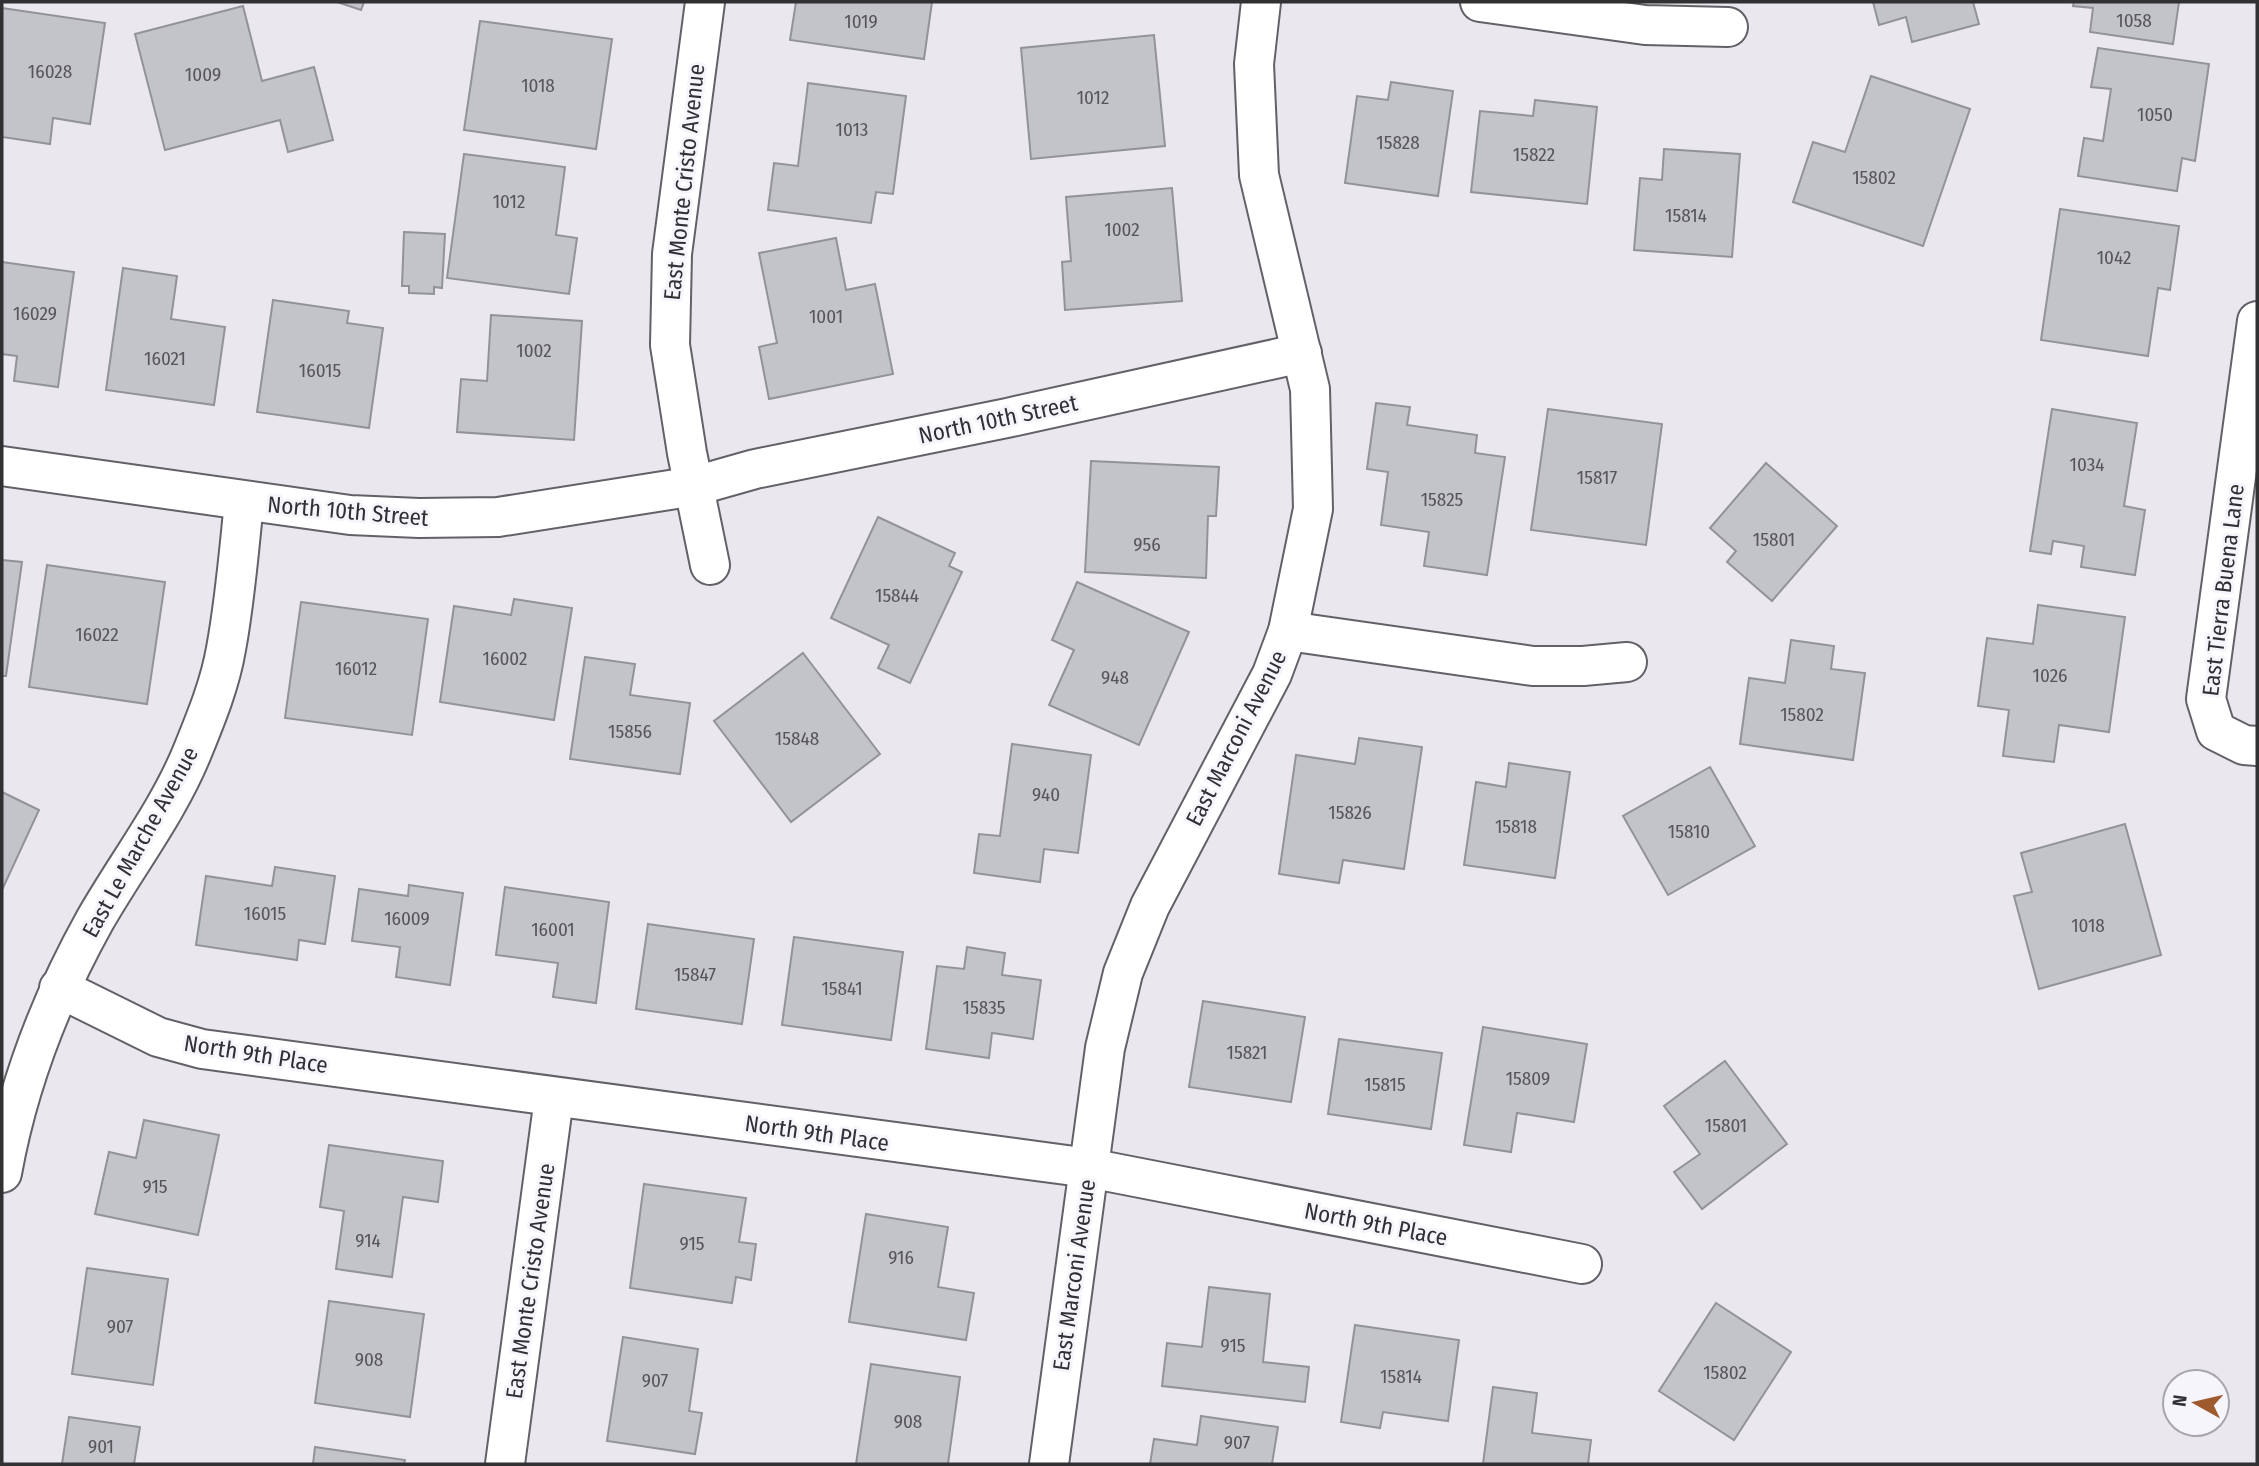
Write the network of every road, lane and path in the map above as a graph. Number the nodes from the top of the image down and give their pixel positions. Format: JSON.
{"nodes":[{"id":1,"x":705,"y":2,"type":"edge"},
{"id":2,"x":1261,"y":2,"type":"edge"},
{"id":3,"x":1480,"y":2,"type":"edge"},
{"id":4,"x":1728,"y":27,"type":"dead end"},
{"id":5,"x":2257,"y":321,"type":"edge"},
{"id":6,"x":1302,"y":353,"type":"junction"},
{"id":7,"x":2,"y":466,"type":"edge"},
{"id":8,"x":695,"y":486,"type":"junction"},
{"id":9,"x":244,"y":502,"type":"junction"},
{"id":10,"x":710,"y":565,"type":"dead end"},
{"id":11,"x":1287,"y":631,"type":"junction"},
{"id":12,"x":1627,"y":662,"type":"dead end"},
{"id":13,"x":2257,"y":746,"type":"edge"},
{"id":14,"x":59,"y":988,"type":"junction"},
{"id":15,"x":554,"y":1098,"type":"junction"},
{"id":16,"x":1089,"y":1168,"type":"junction"},
{"id":17,"x":2,"y":1173,"type":"edge"},
{"id":18,"x":1583,"y":1264,"type":"dead end"},
{"id":19,"x":505,"y":1464,"type":"edge"},
{"id":20,"x":1049,"y":1464,"type":"edge"}],
"edges":[{"from":1,"to":8,"type":"street","name":"East Monte Cristo Avenue"},
{"from":2,"to":6,"type":"street","name":"East Marconi Avenue"},
{"from":3,"to":4,"type":"street"},
{"from":5,"to":13,"type":"street","name":"East Tierra Buena Lane"},
{"from":6,"to":8,"type":"street","name":"North 10th Street"},
{"from":6,"to":11,"type":"street","name":"East Marconi Avenue"},
{"from":7,"to":9,"type":"street","name":"North 10th Street"},
{"from":8,"to":9,"type":"street","name":"North 10th Street"},
{"from":8,"to":10,"type":"street"},
{"from":9,"to":14,"type":"street","name":"East Le Marche Avenue"},
{"from":11,"to":12,"type":"street"},
{"from":11,"to":16,"type":"street","name":"East Marconi Avenue"},
{"from":14,"to":15,"type":"street","name":"North 9th Place"},
{"from":14,"to":17,"type":"street","name":"East Le Marche Avenue"},
{"from":15,"to":16,"type":"street","name":"North 9th Place"},
{"from":15,"to":19,"type":"street","name":"East Monte Cristo Avenue"},
{"from":16,"to":18,"type":"street","name":"North 9th Place"},
{"from":16,"to":20,"type":"street","name":"East Marconi Avenue"}]}
